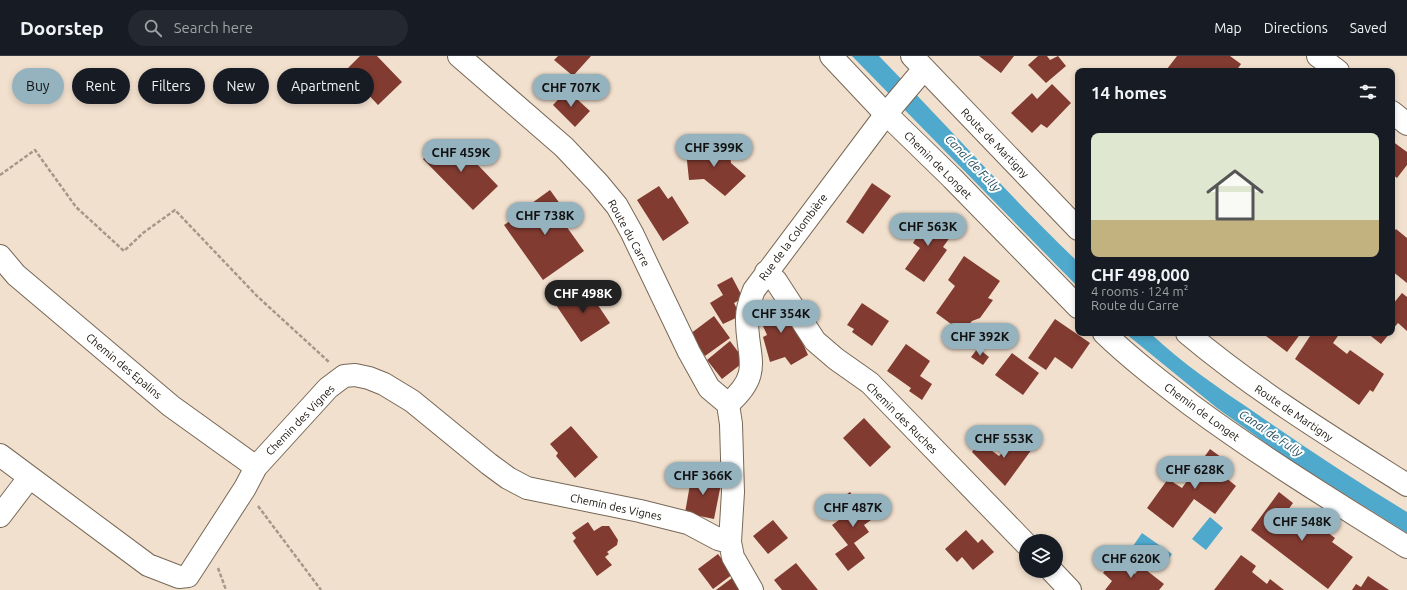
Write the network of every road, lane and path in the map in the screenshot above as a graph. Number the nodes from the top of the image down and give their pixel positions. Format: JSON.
{"nodes":[{"id":1,"x":459,"y":56,"type":"edge"},
{"id":2,"x":831,"y":56,"type":"edge"},
{"id":3,"x":1318,"y":56,"type":"edge"},
{"id":4,"x":919,"y":65,"type":"edge"},
{"id":5,"x":1334,"y":68,"type":"edge"},
{"id":6,"x":890,"y":109,"type":"junction"},
{"id":7,"x":1395,"y":114,"type":"edge"},
{"id":8,"x":1407,"y":124,"type":"edge"},
{"id":9,"x":0,"y":175,"type":"edge"},
{"id":10,"x":1075,"y":226,"type":"edge"},
{"id":11,"x":0,"y":256,"type":"edge"},
{"id":12,"x":766,"y":272,"type":"junction"},
{"id":13,"x":1075,"y":304,"type":"edge"},
{"id":14,"x":1107,"y":336,"type":"edge"},
{"id":15,"x":1191,"y":336,"type":"edge"},
{"id":16,"x":344,"y":376,"type":"junction"},
{"id":17,"x":728,"y":404,"type":"junction"},
{"id":18,"x":0,"y":455,"type":"edge"},
{"id":19,"x":256,"y":467,"type":"junction"},
{"id":20,"x":29,"y":478,"type":"junction"},
{"id":21,"x":1407,"y":485,"type":"edge"},
{"id":22,"x":245,"y":488,"type":"junction"},
{"id":23,"x":0,"y":516,"type":"edge"},
{"id":24,"x":1019,"y":537,"type":"edge"},
{"id":25,"x":730,"y":542,"type":"junction"},
{"id":26,"x":1407,"y":547,"type":"edge"},
{"id":27,"x":1059,"y":578,"type":"edge"},
{"id":28,"x":321,"y":590,"type":"edge"},
{"id":29,"x":752,"y":590,"type":"edge"},
{"id":30,"x":1070,"y":590,"type":"edge"}],
"edges":[{"from":1,"to":17,"type":"street","name":"Route du Carre"},
{"from":2,"to":6,"type":"street","name":"Chemin de Longet"},
{"from":3,"to":5,"type":"street"},
{"from":4,"to":6,"type":"street","name":"Rue de la Colombière"},
{"from":4,"to":10,"type":"street","name":"Route de Martigny"},
{"from":6,"to":12,"type":"street","name":"Rue de la Colombière"},
{"from":6,"to":13,"type":"street","name":"Chemin de Longet"},
{"from":7,"to":8,"type":"street"},
{"from":9,"to":16,"type":"path"},
{"from":11,"to":19,"type":"street","name":"Chemin des Epalins"},
{"from":12,"to":17,"type":"street","name":"Rue de la Colombière"},
{"from":12,"to":24,"type":"street","name":"Chemin des Ruches"},
{"from":14,"to":26,"type":"street","name":"Chemin de Longet"},
{"from":15,"to":21,"type":"street","name":"Route de Martigny"},
{"from":16,"to":19,"type":"street","name":"Chemin des Vignes"},
{"from":16,"to":25,"type":"street","name":"Chemin des Vignes"},
{"from":17,"to":25,"type":"street"},
{"from":18,"to":20,"type":"street","name":"Chemin des Vignes"},
{"from":19,"to":22,"type":"street","name":"Chemin des Vignes"},
{"from":20,"to":22,"type":"street","name":"Chemin des Vignes"},
{"from":20,"to":23,"type":"street"},
{"from":22,"to":28,"type":"path"},
{"from":25,"to":29,"type":"street"},
{"from":27,"to":30,"type":"street"}]}
